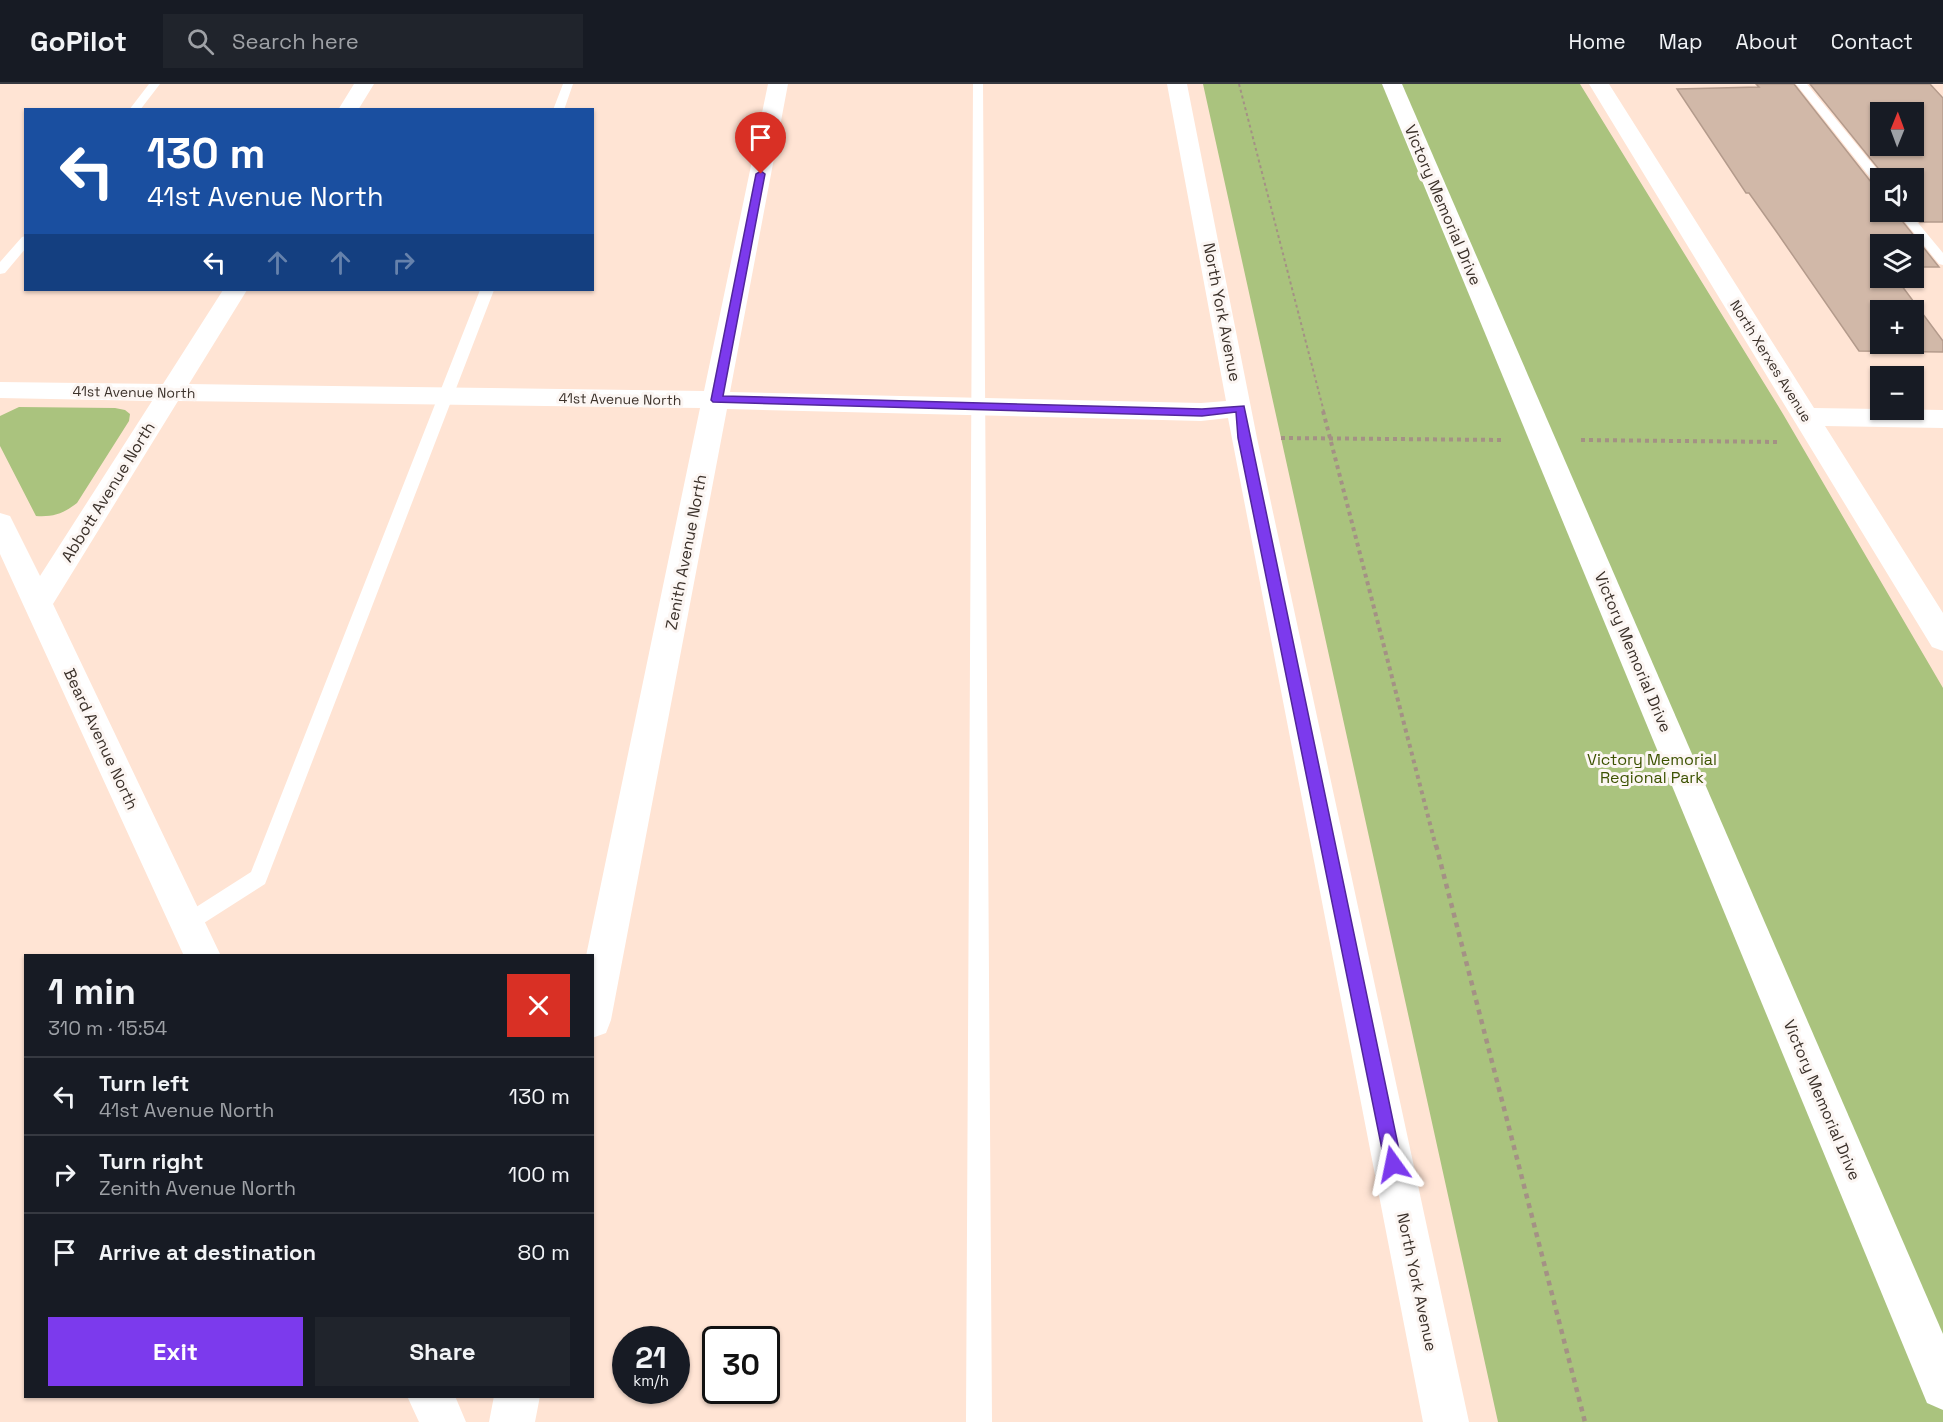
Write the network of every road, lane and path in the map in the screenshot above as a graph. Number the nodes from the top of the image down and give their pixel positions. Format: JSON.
{"nodes":[{"id":1,"x":155,"y":84,"type":"edge"},
{"id":2,"x":364,"y":84,"type":"edge"},
{"id":3,"x":568,"y":84,"type":"edge"},
{"id":4,"x":778,"y":84,"type":"edge"},
{"id":5,"x":978,"y":84,"type":"edge"},
{"id":6,"x":1177,"y":84,"type":"edge"},
{"id":7,"x":1239,"y":84,"type":"edge"},
{"id":8,"x":1392,"y":84,"type":"edge"},
{"id":9,"x":1599,"y":84,"type":"edge"},
{"id":10,"x":1801,"y":84,"type":"edge"},
{"id":11,"x":136,"y":108,"type":"edge"},
{"id":12,"x":349,"y":108,"type":"edge"},
{"id":13,"x":559,"y":108,"type":"edge"},
{"id":14,"x":1870,"y":169,"type":"edge"},
{"id":15,"x":1912,"y":222,"type":"edge"},
{"id":16,"x":24,"y":242,"type":"edge"},
{"id":17,"x":1943,"y":261,"type":"edge"},
{"id":18,"x":0,"y":270,"type":"edge"},
{"id":19,"x":234,"y":291,"type":"edge"},
{"id":20,"x":487,"y":291,"type":"edge"},
{"id":21,"x":0,"y":390,"type":"edge"},
{"id":22,"x":171,"y":393,"type":"junction"},
{"id":23,"x":444,"y":397,"type":"junction"},
{"id":24,"x":717,"y":400,"type":"junction"},
{"id":25,"x":980,"y":408,"type":"junction"},
{"id":26,"x":1240,"y":408,"type":"junction"},
{"id":27,"x":1805,"y":417,"type":"junction"},
{"id":28,"x":1943,"y":418,"type":"edge"},
{"id":29,"x":0,"y":523,"type":"edge"},
{"id":30,"x":38,"y":603,"type":"junction"},
{"id":31,"x":1943,"y":639,"type":"edge"},
{"id":32,"x":186,"y":924,"type":"junction"},
{"id":33,"x":201,"y":954,"type":"edge"},
{"id":34,"x":594,"y":1010,"type":"edge"},
{"id":35,"x":1943,"y":1387,"type":"edge"},
{"id":36,"x":431,"y":1398,"type":"edge"},
{"id":37,"x":517,"y":1398,"type":"edge"},
{"id":38,"x":443,"y":1422,"type":"edge"},
{"id":39,"x":512,"y":1422,"type":"edge"},
{"id":40,"x":979,"y":1422,"type":"edge"},
{"id":41,"x":1446,"y":1422,"type":"edge"},
{"id":42,"x":1585,"y":1422,"type":"edge"}],
"edges":[{"from":1,"to":11,"type":"lane"},
{"from":2,"to":12,"type":"street"},
{"from":3,"to":13,"type":"lane"},
{"from":4,"to":24,"type":"street","name":"Zenith Avenue North"},
{"from":5,"to":25,"type":"lane"},
{"from":6,"to":26,"type":"street","name":"North York Avenue"},
{"from":7,"to":42,"type":"path"},
{"from":8,"to":35,"type":"street","name":"Victory Memorial Drive"},
{"from":9,"to":27,"type":"street","name":"North Xerxes Avenue"},
{"from":10,"to":14,"type":"lane"},
{"from":15,"to":17,"type":"lane"},
{"from":16,"to":18,"type":"lane"},
{"from":19,"to":22,"type":"street","name":"Abbott Avenue North"},
{"from":20,"to":23,"type":"lane"},
{"from":21,"to":22,"type":"street","name":"41st Avenue North"},
{"from":22,"to":23,"type":"street","name":"41st Avenue North"},
{"from":22,"to":30,"type":"street","name":"Abbott Avenue North"},
{"from":23,"to":24,"type":"street","name":"41st Avenue North"},
{"from":23,"to":32,"type":"lane"},
{"from":24,"to":25,"type":"street","name":"41st Avenue North"},
{"from":24,"to":34,"type":"street","name":"Zenith Avenue North"},
{"from":25,"to":26,"type":"street","name":"41st Avenue North"},
{"from":25,"to":40,"type":"lane"},
{"from":26,"to":41,"type":"street","name":"North York Avenue"},
{"from":27,"to":28,"type":"street"},
{"from":27,"to":31,"type":"street","name":"North Xerxes Avenue"},
{"from":29,"to":30,"type":"street","name":"Beard Avenue North"},
{"from":30,"to":32,"type":"street","name":"Beard Avenue North"},
{"from":32,"to":33,"type":"street","name":"Beard Avenue North"},
{"from":36,"to":38,"type":"street"},
{"from":37,"to":39,"type":"street"}]}
